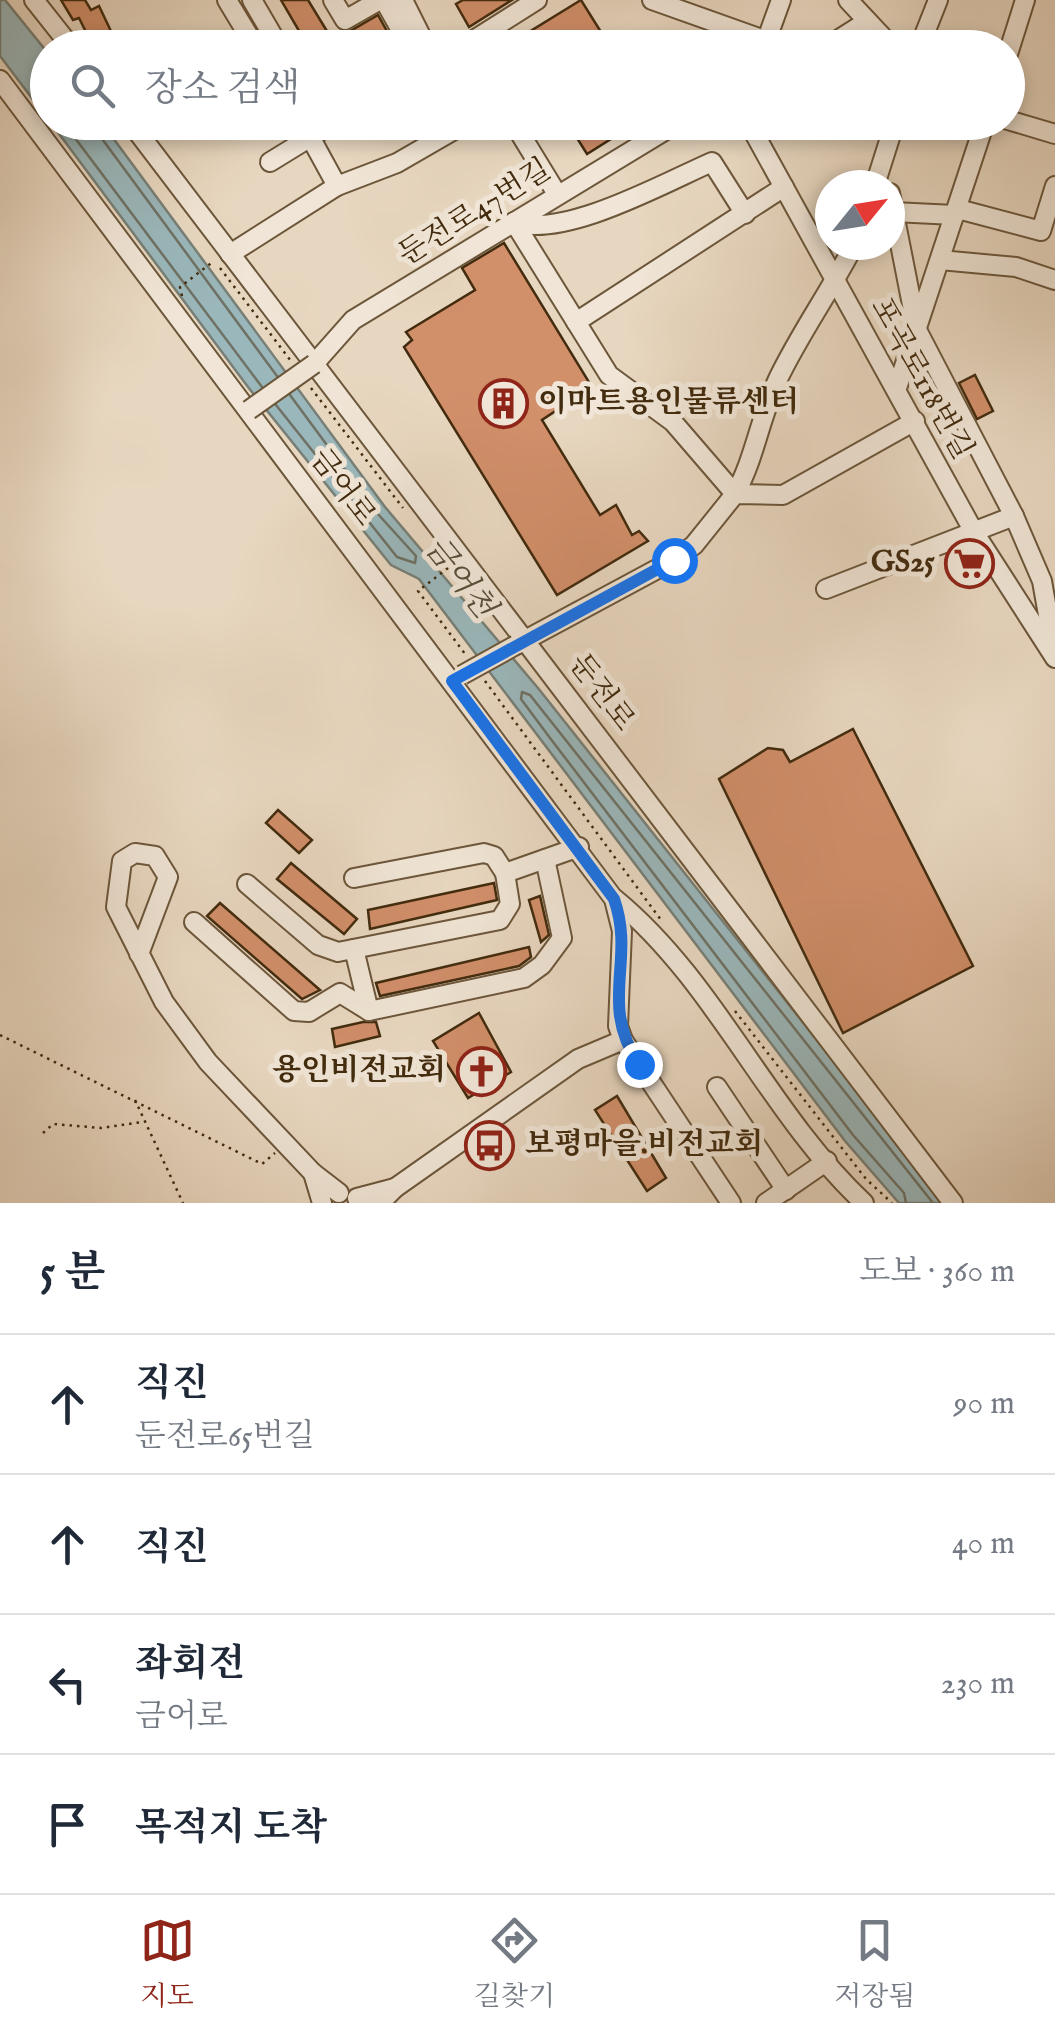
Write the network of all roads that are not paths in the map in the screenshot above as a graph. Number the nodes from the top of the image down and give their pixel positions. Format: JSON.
{"nodes":[{"id":1,"x":34,"y":0,"type":"edge"},
{"id":2,"x":226,"y":0,"type":"edge"},
{"id":3,"x":252,"y":0,"type":"edge"},
{"id":4,"x":333,"y":0,"type":"edge"},
{"id":5,"x":382,"y":0,"type":"edge"},
{"id":6,"x":404,"y":0,"type":"edge"},
{"id":7,"x":537,"y":0,"type":"edge"},
{"id":8,"x":652,"y":0,"type":"edge"},
{"id":9,"x":781,"y":0,"type":"edge"},
{"id":10,"x":848,"y":0,"type":"edge"},
{"id":11,"x":938,"y":0,"type":"edge"},
{"id":12,"x":1026,"y":0,"type":"edge"},
{"id":13,"x":866,"y":22,"type":"junction"},
{"id":14,"x":58,"y":30,"type":"edge"},
{"id":15,"x":245,"y":30,"type":"edge"},
{"id":16,"x":270,"y":30,"type":"edge"},
{"id":17,"x":400,"y":30,"type":"edge"},
{"id":18,"x":418,"y":30,"type":"edge"},
{"id":19,"x":490,"y":30,"type":"edge"},
{"id":20,"x":729,"y":30,"type":"edge"},
{"id":21,"x":770,"y":30,"type":"edge"},
{"id":22,"x":853,"y":30,"type":"edge"},
{"id":23,"x":874,"y":30,"type":"edge"},
{"id":24,"x":926,"y":30,"type":"edge"},
{"id":25,"x":1016,"y":30,"type":"edge"},
{"id":26,"x":0,"y":80,"type":"edge"},
{"id":27,"x":30,"y":120,"type":"edge"},
{"id":28,"x":1025,"y":125,"type":"edge"},
{"id":29,"x":1055,"y":134,"type":"edge"},
{"id":30,"x":45,"y":140,"type":"edge"},
{"id":31,"x":142,"y":140,"type":"edge"},
{"id":32,"x":295,"y":140,"type":"edge"},
{"id":33,"x":312,"y":140,"type":"edge"},
{"id":34,"x":436,"y":140,"type":"edge"},
{"id":35,"x":524,"y":140,"type":"edge"},
{"id":36,"x":648,"y":140,"type":"edge"},
{"id":37,"x":758,"y":140,"type":"edge"},
{"id":38,"x":890,"y":140,"type":"edge"},
{"id":39,"x":979,"y":140,"type":"edge"},
{"id":40,"x":888,"y":148,"type":"junction"},
{"id":41,"x":270,"y":162,"type":"dead end"},
{"id":42,"x":880,"y":170,"type":"edge"},
{"id":43,"x":889,"y":170,"type":"edge"},
{"id":44,"x":336,"y":186,"type":"junction"},
{"id":45,"x":1055,"y":186,"type":"edge"},
{"id":46,"x":784,"y":187,"type":"junction"},
{"id":47,"x":557,"y":194,"type":"junction"},
{"id":48,"x":905,"y":212,"type":"edge"},
{"id":49,"x":956,"y":212,"type":"junction"},
{"id":50,"x":745,"y":214,"type":"junction"},
{"id":51,"x":514,"y":222,"type":"junction"},
{"id":52,"x":223,"y":257,"type":"junction"},
{"id":53,"x":846,"y":260,"type":"edge"},
{"id":54,"x":903,"y":260,"type":"edge"},
{"id":55,"x":940,"y":260,"type":"junction"},
{"id":56,"x":1055,"y":280,"type":"edge"},
{"id":57,"x":835,"y":281,"type":"junction"},
{"id":58,"x":576,"y":322,"type":"junction"},
{"id":59,"x":917,"y":330,"type":"junction"},
{"id":60,"x":314,"y":364,"type":"junction"},
{"id":61,"x":897,"y":388,"type":"junction"},
{"id":62,"x":249,"y":410,"type":"junction"},
{"id":63,"x":915,"y":421,"type":"junction"},
{"id":64,"x":735,"y":494,"type":"junction"},
{"id":65,"x":1014,"y":516,"type":"junction"},
{"id":66,"x":974,"y":532,"type":"junction"},
{"id":67,"x":826,"y":589,"type":"dead end"},
{"id":68,"x":521,"y":642,"type":"junction"},
{"id":69,"x":1055,"y":649,"type":"edge"},
{"id":70,"x":462,"y":673,"type":"junction"},
{"id":71,"x":579,"y":847,"type":"junction"},
{"id":72,"x":546,"y":859,"type":"junction"},
{"id":73,"x":505,"y":872,"type":"junction"},
{"id":74,"x":354,"y":878,"type":"dead end"},
{"id":75,"x":247,"y":884,"type":"dead end"},
{"id":76,"x":614,"y":899,"type":"junction"},
{"id":77,"x":194,"y":922,"type":"dead end"},
{"id":78,"x":354,"y":949,"type":"junction"},
{"id":79,"x":139,"y":954,"type":"junction"},
{"id":80,"x":368,"y":1011,"type":"junction"},
{"id":81,"x":623,"y":1040,"type":"junction"},
{"id":82,"x":716,"y":1087,"type":"dead end"},
{"id":83,"x":826,"y":1161,"type":"junction"},
{"id":84,"x":395,"y":1188,"type":"junction"},
{"id":85,"x":786,"y":1190,"type":"junction"},
{"id":86,"x":858,"y":1197,"type":"edge"},
{"id":87,"x":340,"y":1200,"type":"edge"},
{"id":88,"x":380,"y":1203,"type":"edge"},
{"id":89,"x":732,"y":1203,"type":"edge"},
{"id":90,"x":766,"y":1203,"type":"edge"},
{"id":91,"x":834,"y":1203,"type":"edge"},
{"id":92,"x":954,"y":1203,"type":"edge"}],
"edges":[{"from":1,"to":14,"type":"street"},
{"from":2,"to":15,"type":"street"},
{"from":3,"to":16,"type":"street"},
{"from":4,"to":5,"type":"street"},
{"from":5,"to":17,"type":"street"},
{"from":6,"to":18,"type":"street"},
{"from":7,"to":19,"type":"street"},
{"from":8,"to":20,"type":"street"},
{"from":9,"to":21,"type":"street"},
{"from":10,"to":13,"type":"street"},
{"from":11,"to":24,"type":"street"},
{"from":12,"to":25,"type":"street"},
{"from":13,"to":22,"type":"street"},
{"from":13,"to":23,"type":"street"},
{"from":26,"to":27,"type":"street","name":"금어로"},
{"from":28,"to":29,"type":"street"},
{"from":30,"to":62,"type":"street","name":"금어로"},
{"from":31,"to":52,"type":"street","name":"둔전로"},
{"from":32,"to":41,"type":"street"},
{"from":33,"to":44,"type":"street"},
{"from":34,"to":44,"type":"street"},
{"from":35,"to":47,"type":"street"},
{"from":36,"to":47,"type":"street","name":"둔전로47번길"},
{"from":37,"to":46,"type":"street","name":"포곡로118번길"},
{"from":38,"to":40,"type":"street"},
{"from":39,"to":49,"type":"street"},
{"from":40,"to":42,"type":"street"},
{"from":40,"to":43,"type":"street"},
{"from":44,"to":52,"type":"street"},
{"from":45,"to":49,"type":"street"},
{"from":46,"to":50,"type":"street"},
{"from":46,"to":57,"type":"street","name":"포곡로118번길"},
{"from":47,"to":51,"type":"street","name":"둔전로47번길"},
{"from":48,"to":49,"type":"street"},
{"from":49,"to":55,"type":"street"},
{"from":50,"to":51,"type":"street"},
{"from":50,"to":58,"type":"street"},
{"from":51,"to":58,"type":"street"},
{"from":51,"to":60,"type":"street","name":"둔전로47번길"},
{"from":52,"to":60,"type":"street","name":"둔전로"},
{"from":53,"to":57,"type":"street"},
{"from":54,"to":59,"type":"street"},
{"from":55,"to":56,"type":"street"},
{"from":55,"to":59,"type":"street"},
{"from":57,"to":61,"type":"street","name":"포곡로118번길"},
{"from":57,"to":64,"type":"street"},
{"from":58,"to":64,"type":"street"},
{"from":59,"to":61,"type":"street"},
{"from":59,"to":65,"type":"street"},
{"from":60,"to":62,"type":"street","name":"둔전로47번길","bridge":true},
{"from":60,"to":68,"type":"street","name":"둔전로"},
{"from":61,"to":63,"type":"street","name":"포곡로118번길"},
{"from":62,"to":70,"type":"street","name":"금어로"},
{"from":63,"to":64,"type":"street"},
{"from":63,"to":66,"type":"street","name":"포곡로118번길"},
{"from":64,"to":68,"type":"street"},
{"from":65,"to":66,"type":"street"},
{"from":65,"to":69,"type":"street"},
{"from":66,"to":67,"type":"street"},
{"from":66,"to":69,"type":"street","name":"포곡로118번길"},
{"from":68,"to":70,"type":"street","bridge":true},
{"from":68,"to":92,"type":"street","name":"둔전로"},
{"from":70,"to":71,"type":"street","name":"금어로"},
{"from":71,"to":72,"type":"street"},
{"from":71,"to":76,"type":"street","name":"금어로"},
{"from":72,"to":73,"type":"street"},
{"from":72,"to":80,"type":"street"},
{"from":73,"to":74,"type":"street"},
{"from":73,"to":78,"type":"street"},
{"from":75,"to":78,"type":"street"},
{"from":76,"to":81,"type":"street","name":"금어로"},
{"from":76,"to":83,"type":"street"},
{"from":77,"to":80,"type":"street"},
{"from":78,"to":80,"type":"street"},
{"from":79,"to":79,"type":"street"},
{"from":79,"to":87,"type":"street"},
{"from":81,"to":84,"type":"street"},
{"from":81,"to":89,"type":"street","name":"금어로"},
{"from":82,"to":85,"type":"street"},
{"from":83,"to":85,"type":"street"},
{"from":83,"to":86,"type":"street"},
{"from":84,"to":87,"type":"street"},
{"from":84,"to":88,"type":"street"},
{"from":85,"to":90,"type":"street"},
{"from":86,"to":91,"type":"street"}]}
